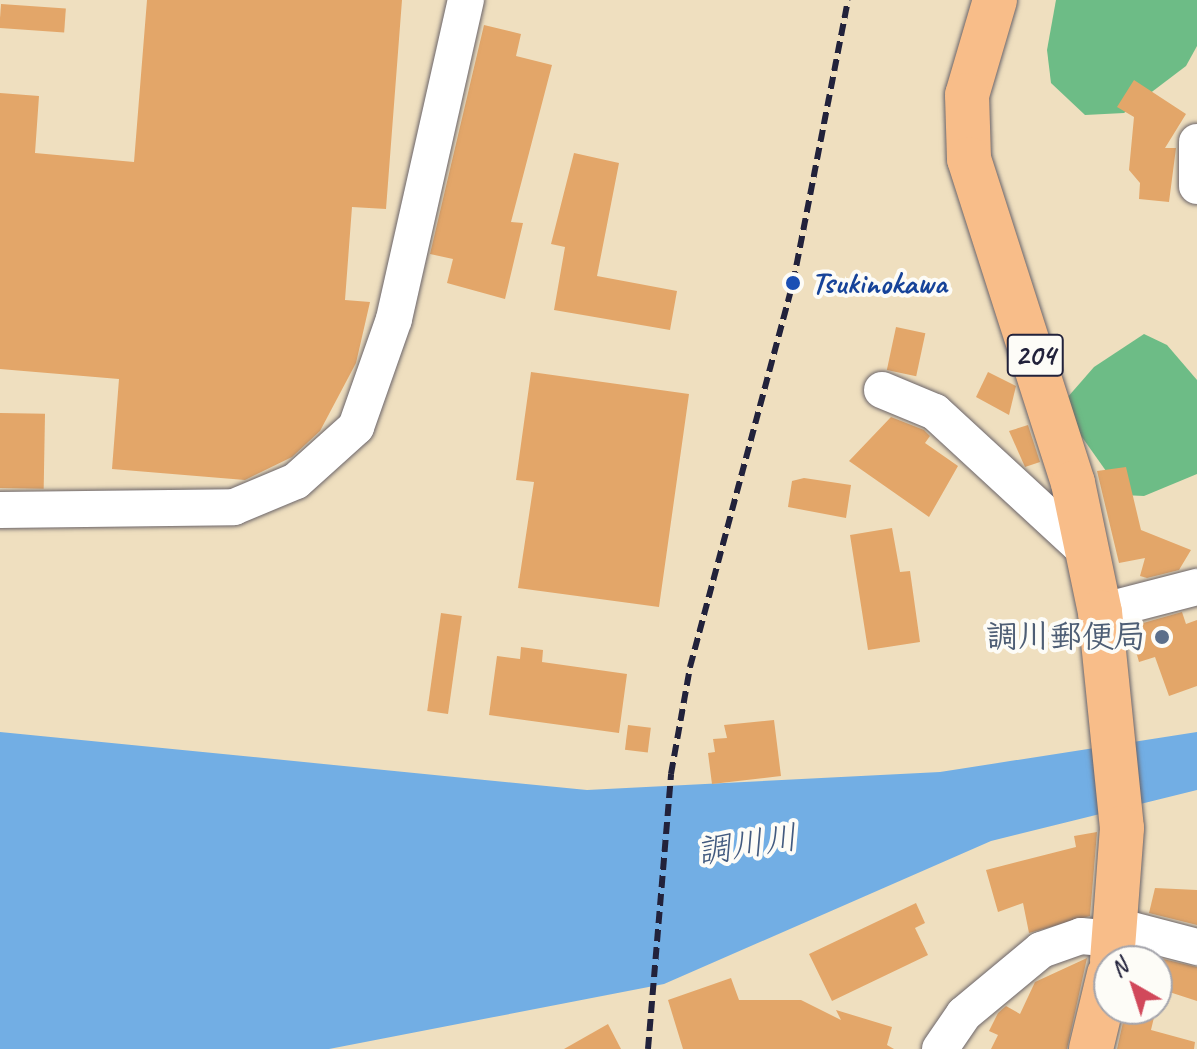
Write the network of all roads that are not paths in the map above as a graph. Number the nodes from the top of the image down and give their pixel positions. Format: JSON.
{"nodes":[{"id":1,"x":466,"y":0,"type":"edge"},
{"id":2,"x":995,"y":0,"type":"edge"},
{"id":3,"x":1197,"y":142,"type":"edge"},
{"id":4,"x":1197,"y":186,"type":"edge"},
{"id":5,"x":882,"y":390,"type":"dead end"},
{"id":6,"x":0,"y":510,"type":"edge"},
{"id":7,"x":1088,"y":553,"type":"junction"},
{"id":8,"x":1197,"y":587,"type":"edge"},
{"id":9,"x":1100,"y":612,"type":"junction"},
{"id":10,"x":1103,"y":945,"type":"edge"},
{"id":11,"x":1115,"y":945,"type":"edge"},
{"id":12,"x":1197,"y":947,"type":"edge"},
{"id":13,"x":1173,"y":948,"type":"edge"},
{"id":14,"x":1097,"y":1025,"type":"edge"},
{"id":15,"x":940,"y":1049,"type":"edge"},
{"id":16,"x":1091,"y":1049,"type":"edge"}],
"edges":[{"from":1,"to":6,"type":"street"},
{"from":2,"to":7,"type":"highway","number":"204"},
{"from":3,"to":4,"type":"street"},
{"from":5,"to":7,"type":"street"},
{"from":7,"to":9,"type":"highway","number":"204"},
{"from":8,"to":9,"type":"street"},
{"from":9,"to":11,"type":"highway","number":"204"},
{"from":10,"to":15,"type":"street"},
{"from":12,"to":13,"type":"street"},
{"from":14,"to":16,"type":"highway","number":"204"}]}
